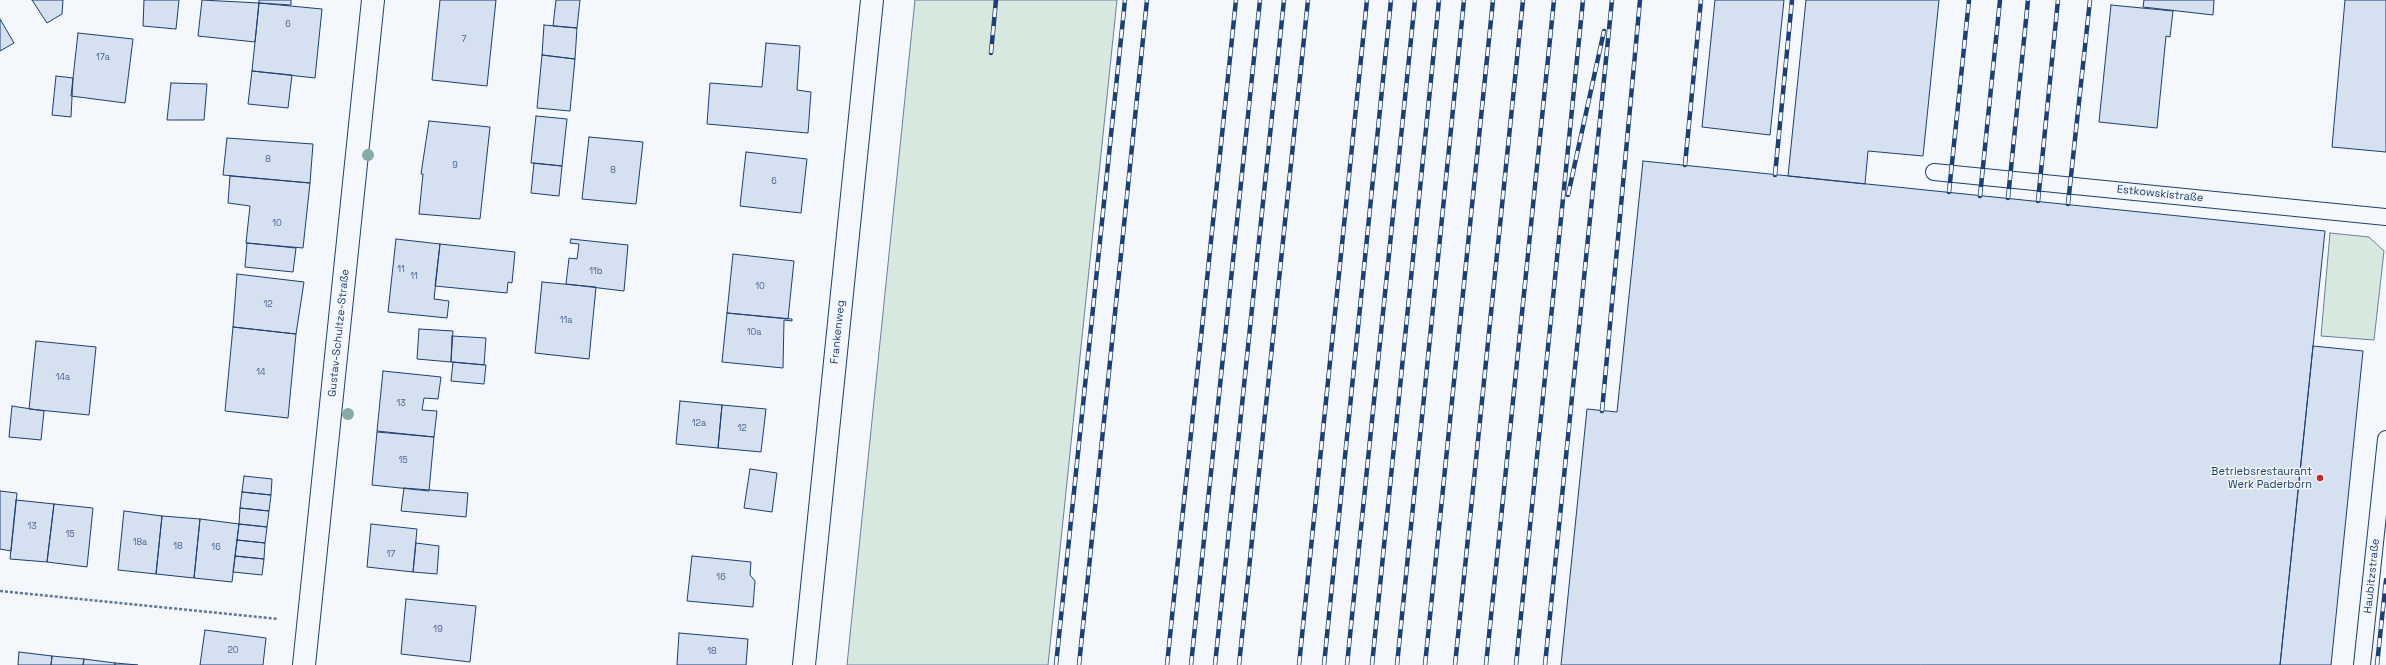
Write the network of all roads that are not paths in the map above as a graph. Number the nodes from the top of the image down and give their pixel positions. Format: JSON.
{"nodes":[{"id":1,"x":373,"y":0,"type":"edge"},
{"id":2,"x":872,"y":0,"type":"edge"},
{"id":3,"x":1934,"y":172,"type":"dead end"},
{"id":4,"x":2386,"y":216,"type":"edge"},
{"id":5,"x":2386,"y":439,"type":"edge"},
{"id":6,"x":304,"y":665,"type":"edge"},
{"id":7,"x":804,"y":665,"type":"edge"},
{"id":8,"x":2362,"y":665,"type":"edge"}],
"edges":[{"from":1,"to":6,"type":"street","name":"Gustav-Schultze-Straße"},
{"from":2,"to":7,"type":"street","name":"Frankenweg"},
{"from":3,"to":4,"type":"lane","name":"Estkowskistraße"},
{"from":5,"to":8,"type":"lane","name":"Haubitzstraße"}]}
